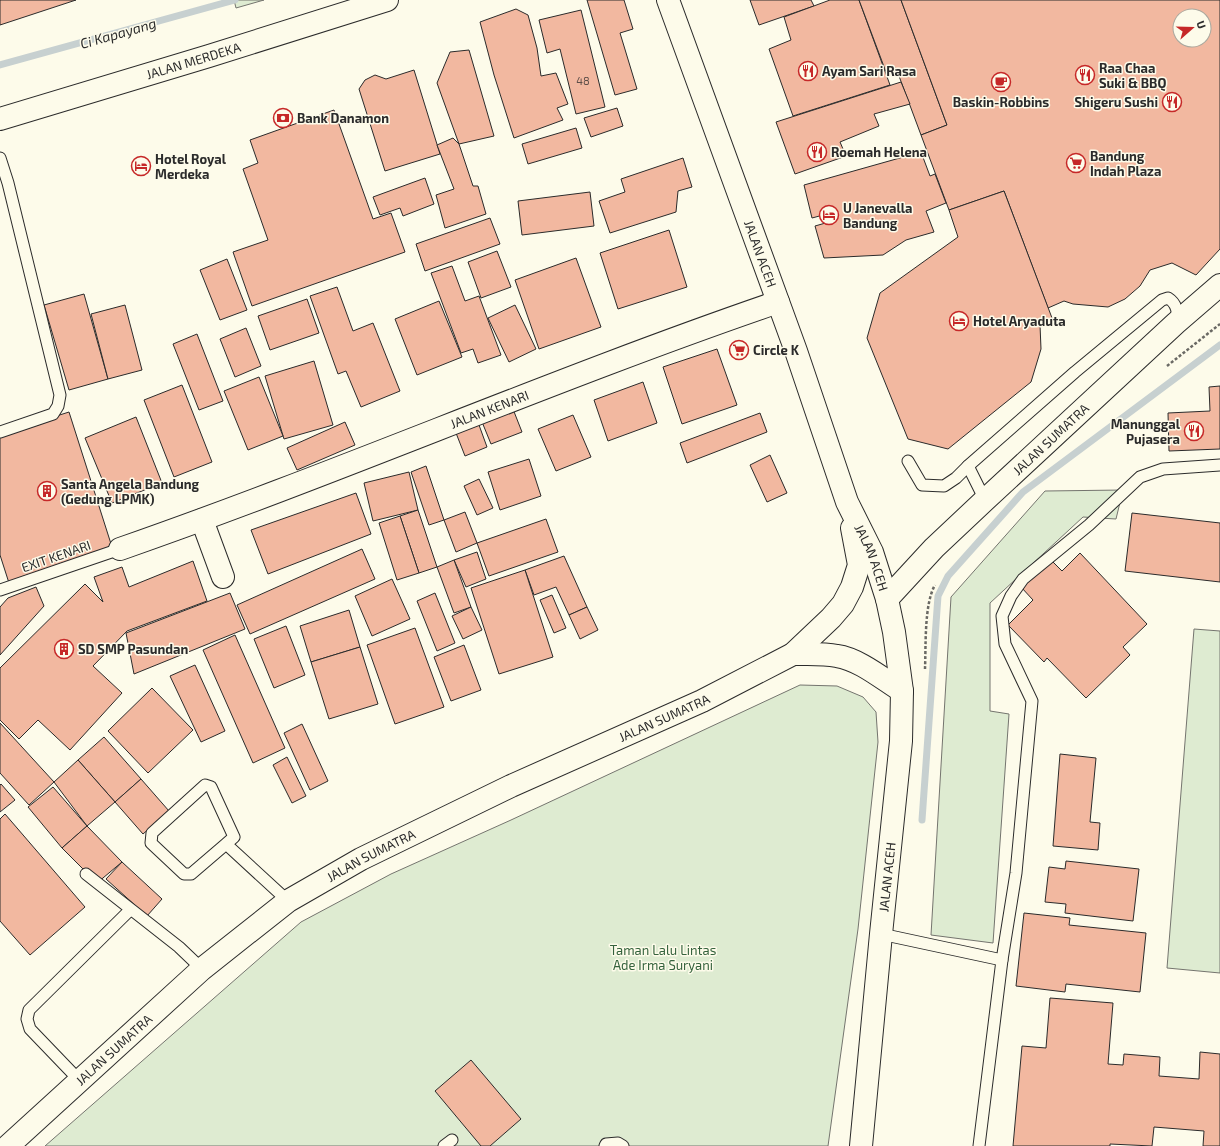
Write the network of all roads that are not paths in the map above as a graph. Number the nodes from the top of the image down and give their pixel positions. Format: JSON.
{"nodes":[{"id":1,"x":387,"y":0,"type":"edge"},
{"id":2,"x":668,"y":0,"type":"edge"},
{"id":3,"x":0,"y":119,"type":"edge"},
{"id":4,"x":0,"y":158,"type":"edge"},
{"id":5,"x":1220,"y":285,"type":"edge"},
{"id":6,"x":778,"y":302,"type":"junction"},
{"id":7,"x":1176,"y":323,"type":"junction"},
{"id":8,"x":0,"y":432,"type":"edge"},
{"id":9,"x":908,"y":461,"type":"dead end"},
{"id":10,"x":1220,"y":465,"type":"edge"},
{"id":11,"x":968,"y":466,"type":"junction"},
{"id":12,"x":985,"y":500,"type":"junction"},
{"id":13,"x":847,"y":502,"type":"junction"},
{"id":14,"x":202,"y":520,"type":"junction"},
{"id":15,"x":120,"y":549,"type":"joint"},
{"id":16,"x":223,"y":577,"type":"dead end"},
{"id":17,"x":0,"y":590,"type":"edge"},
{"id":18,"x":887,"y":599,"type":"junction"},
{"id":19,"x":794,"y":654,"type":"junction"},
{"id":20,"x":902,"y":691,"type":"junction"},
{"id":21,"x":226,"y":844,"type":"junction"},
{"id":22,"x":86,"y":874,"type":"dead end"},
{"id":23,"x":288,"y":901,"type":"junction"},
{"id":24,"x":130,"y":910,"type":"junction"},
{"id":25,"x":881,"y":934,"type":"junction"},
{"id":26,"x":1002,"y":960,"type":"junction"},
{"id":27,"x":202,"y":969,"type":"junction"},
{"id":28,"x":79,"y":1080,"type":"junction"},
{"id":29,"x":8,"y":1146,"type":"edge"},
{"id":30,"x":605,"y":1146,"type":"edge"},
{"id":31,"x":623,"y":1146,"type":"edge"},
{"id":32,"x":861,"y":1146,"type":"edge"},
{"id":33,"x":979,"y":1146,"type":"edge"}],
"edges":[{"from":1,"to":3,"type":"street","name":"JALAN MERDEKA"},
{"from":2,"to":6,"type":"street","name":"JALAN ACEH"},
{"from":4,"to":8,"type":"lane"},
{"from":5,"to":7,"type":"street","name":"JALAN SUMATRA"},
{"from":6,"to":13,"type":"street","name":"JALAN ACEH"},
{"from":6,"to":14,"type":"street","name":"JALAN KENARI"},
{"from":7,"to":11,"type":"lane"},
{"from":7,"to":12,"type":"street","name":"JALAN SUMATRA"},
{"from":9,"to":11,"type":"lane"},
{"from":10,"to":26,"type":"lane"},
{"from":11,"to":12,"type":"lane"},
{"from":12,"to":18,"type":"street","name":"JALAN SUMATRA"},
{"from":13,"to":18,"type":"street","name":"JALAN ACEH"},
{"from":13,"to":19,"type":"street","name":"JALAN SUMATRA"},
{"from":14,"to":15,"type":"street","name":"JALAN KENARI"},
{"from":14,"to":16,"type":"street"},
{"from":15,"to":17,"type":"lane","name":"EXIT KENARI"},
{"from":18,"to":20,"type":"street","name":"JALAN ACEH"},
{"from":19,"to":20,"type":"street","name":"JALAN SUMATRA"},
{"from":19,"to":23,"type":"street","name":"JALAN SUMATRA"},
{"from":20,"to":25,"type":"street","name":"JALAN ACEH"},
{"from":21,"to":21,"type":"lane"},
{"from":21,"to":23,"type":"lane"},
{"from":22,"to":24,"type":"lane"},
{"from":23,"to":27,"type":"street","name":"JALAN SUMATRA"},
{"from":24,"to":27,"type":"lane"},
{"from":24,"to":28,"type":"lane"},
{"from":25,"to":26,"type":"lane"},
{"from":25,"to":32,"type":"street","name":"JALAN ACEH"},
{"from":26,"to":33,"type":"lane"},
{"from":27,"to":28,"type":"street","name":"JALAN SUMATRA"},
{"from":28,"to":29,"type":"street","name":"JALAN SUMATRA"},
{"from":30,"to":31,"type":"lane"}]}
